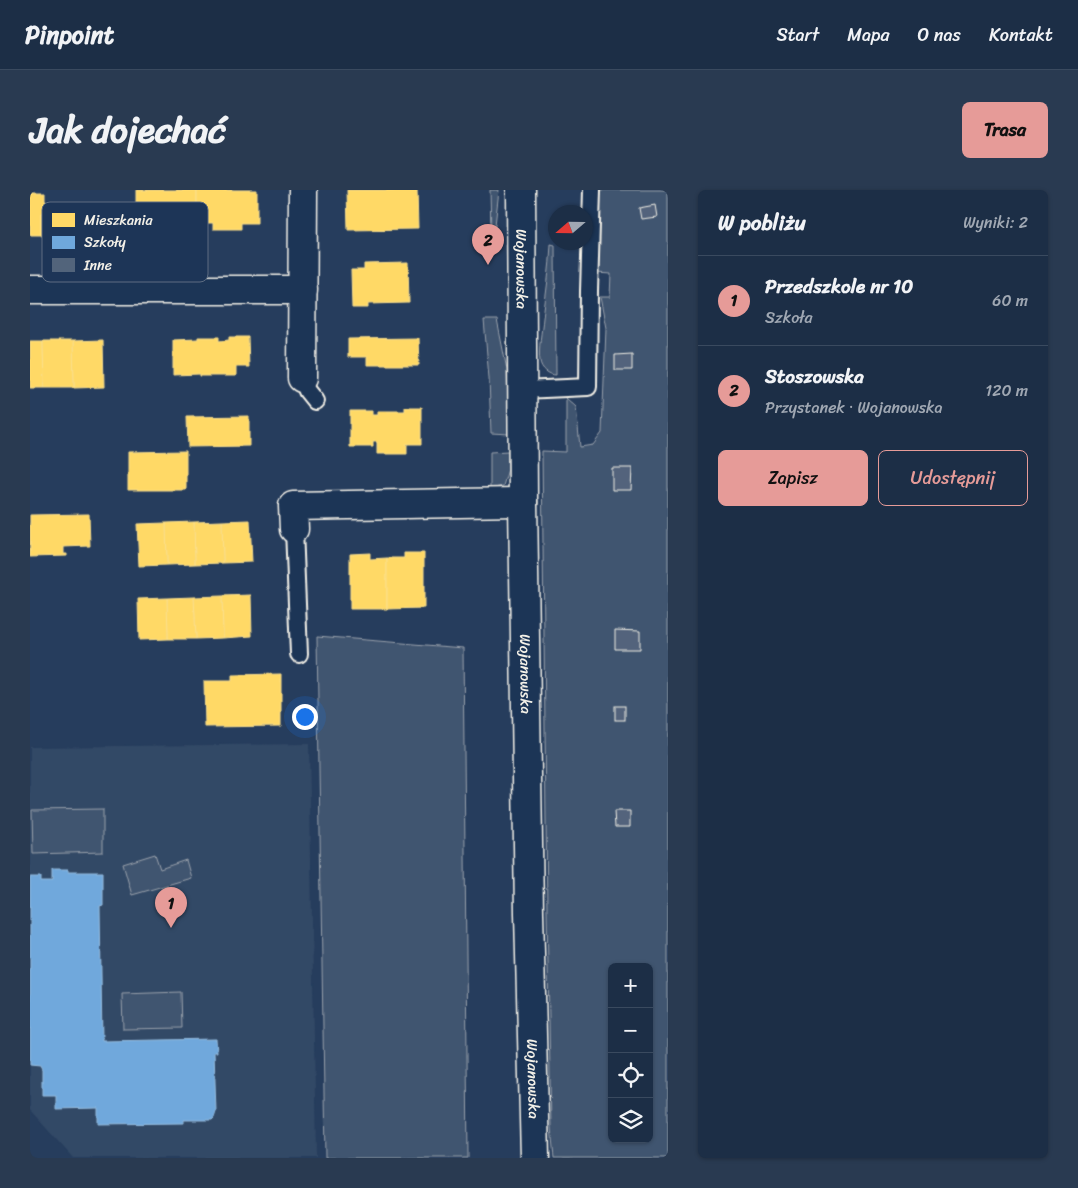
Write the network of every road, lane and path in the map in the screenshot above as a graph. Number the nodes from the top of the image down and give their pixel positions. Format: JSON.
{"nodes":[{"id":1,"x":303,"y":190,"type":"edge"},
{"id":2,"x":521,"y":190,"type":"edge"},
{"id":3,"x":592,"y":190,"type":"edge"},
{"id":4,"x":30,"y":290,"type":"edge"},
{"id":5,"x":303,"y":290,"type":"junction"},
{"id":6,"x":308,"y":390,"type":"dead end"},
{"id":7,"x":523,"y":390,"type":"junction"},
{"id":8,"x":523,"y":502,"type":"junction"},
{"id":9,"x":294,"y":529,"type":"joint"},
{"id":10,"x":299,"y":654,"type":"dead end"},
{"id":11,"x":535,"y":1158,"type":"edge"}],
"edges":[{"from":1,"to":5,"type":"street"},
{"from":2,"to":7,"type":"street","name":"Wojanowska"},
{"from":3,"to":7,"type":"lane"},
{"from":4,"to":5,"type":"street"},
{"from":5,"to":6,"type":"street"},
{"from":7,"to":8,"type":"street","name":"Wojanowska"},
{"from":8,"to":9,"type":"street"},
{"from":8,"to":11,"type":"street","name":"Wojanowska"},
{"from":9,"to":10,"type":"lane"}]}
